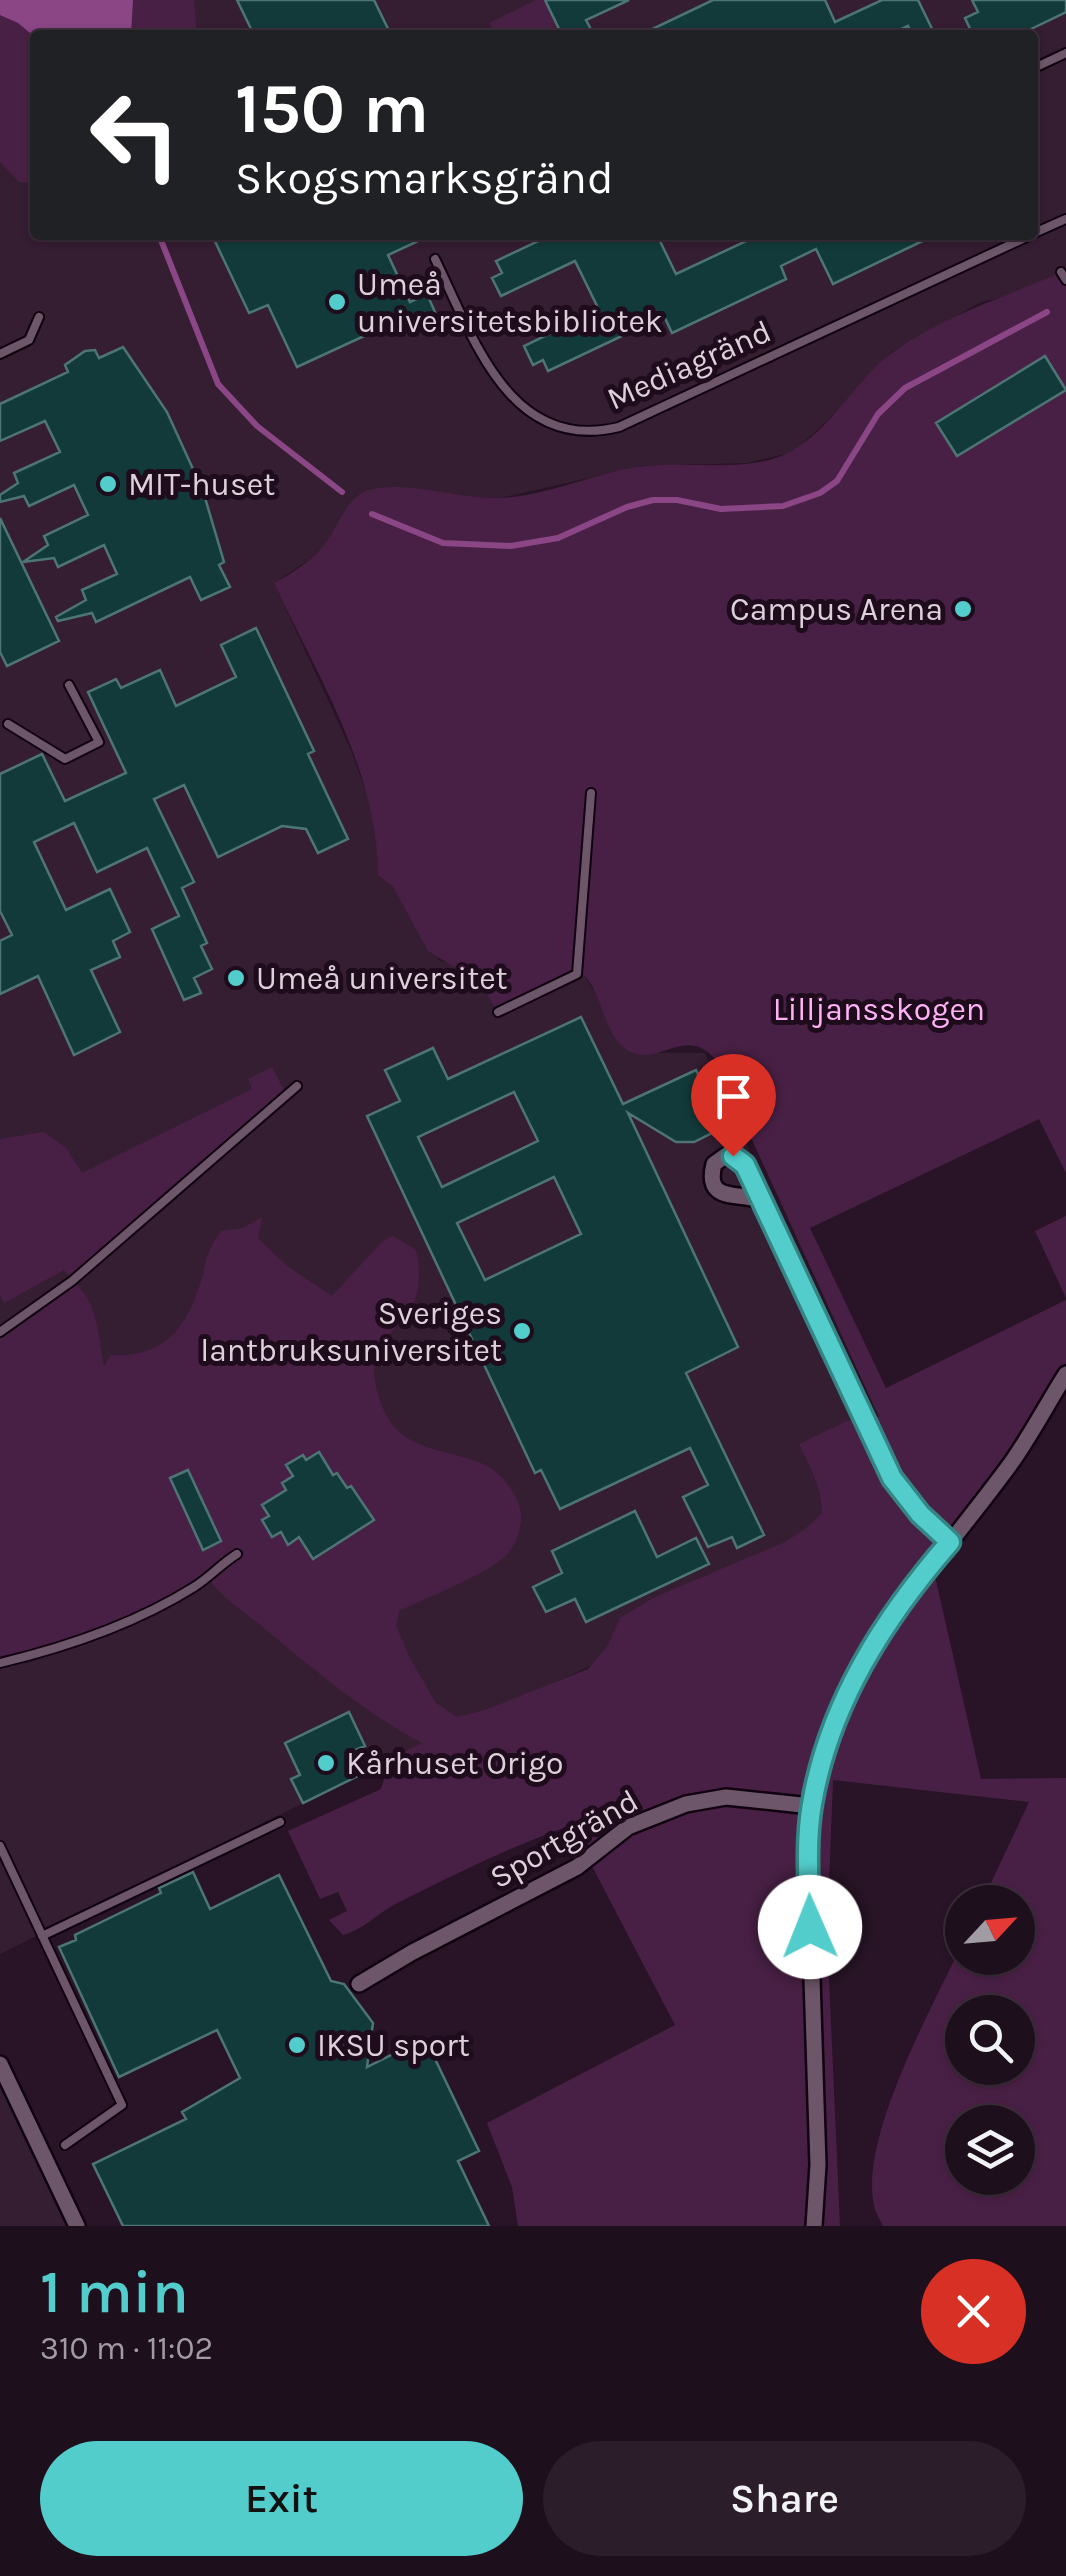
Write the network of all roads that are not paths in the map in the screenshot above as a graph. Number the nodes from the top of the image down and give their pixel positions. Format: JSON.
{"nodes":[{"id":1,"x":1066,"y":53,"type":"edge"},
{"id":2,"x":1038,"y":66,"type":"edge"},
{"id":3,"x":1066,"y":219,"type":"edge"},
{"id":4,"x":1038,"y":232,"type":"edge"},
{"id":5,"x":1021,"y":240,"type":"edge"},
{"id":6,"x":435,"y":259,"type":"dead end"},
{"id":7,"x":38,"y":318,"type":"dead end"},
{"id":8,"x":0,"y":354,"type":"edge"},
{"id":9,"x":69,"y":685,"type":"dead end"},
{"id":10,"x":8,"y":724,"type":"dead end"},
{"id":11,"x":591,"y":794,"type":"dead end"},
{"id":12,"x":498,"y":1012,"type":"dead end"},
{"id":13,"x":298,"y":1086,"type":"dead end"},
{"id":14,"x":759,"y":1200,"type":"dead end"},
{"id":15,"x":0,"y":1332,"type":"edge"},
{"id":16,"x":1066,"y":1374,"type":"edge"},
{"id":17,"x":950,"y":1542,"type":"junction"},
{"id":18,"x":237,"y":1554,"type":"dead end"},
{"id":19,"x":0,"y":1663,"type":"edge"},
{"id":20,"x":811,"y":1806,"type":"junction"},
{"id":21,"x":280,"y":1822,"type":"dead end"},
{"id":22,"x":0,"y":1846,"type":"edge"},
{"id":23,"x":42,"y":1936,"type":"junction"},
{"id":24,"x":359,"y":1984,"type":"dead end"},
{"id":25,"x":0,"y":2064,"type":"edge"},
{"id":26,"x":64,"y":2145,"type":"dead end"},
{"id":27,"x":78,"y":2226,"type":"edge"},
{"id":28,"x":814,"y":2226,"type":"edge"}],
"edges":[{"from":1,"to":2,"type":"lane"},
{"from":3,"to":4,"type":"lane","name":"Mediagränd"},
{"from":5,"to":6,"type":"lane","name":"Mediagränd"},
{"from":7,"to":8,"type":"lane"},
{"from":9,"to":10,"type":"lane"},
{"from":11,"to":12,"type":"lane"},
{"from":13,"to":15,"type":"lane"},
{"from":14,"to":17,"type":"street"},
{"from":16,"to":17,"type":"street"},
{"from":17,"to":20,"type":"street"},
{"from":18,"to":19,"type":"lane"},
{"from":20,"to":24,"type":"street","name":"Sportgränd"},
{"from":20,"to":28,"type":"street"},
{"from":21,"to":23,"type":"lane"},
{"from":22,"to":23,"type":"lane"},
{"from":23,"to":26,"type":"lane"},
{"from":25,"to":27,"type":"street"}]}
